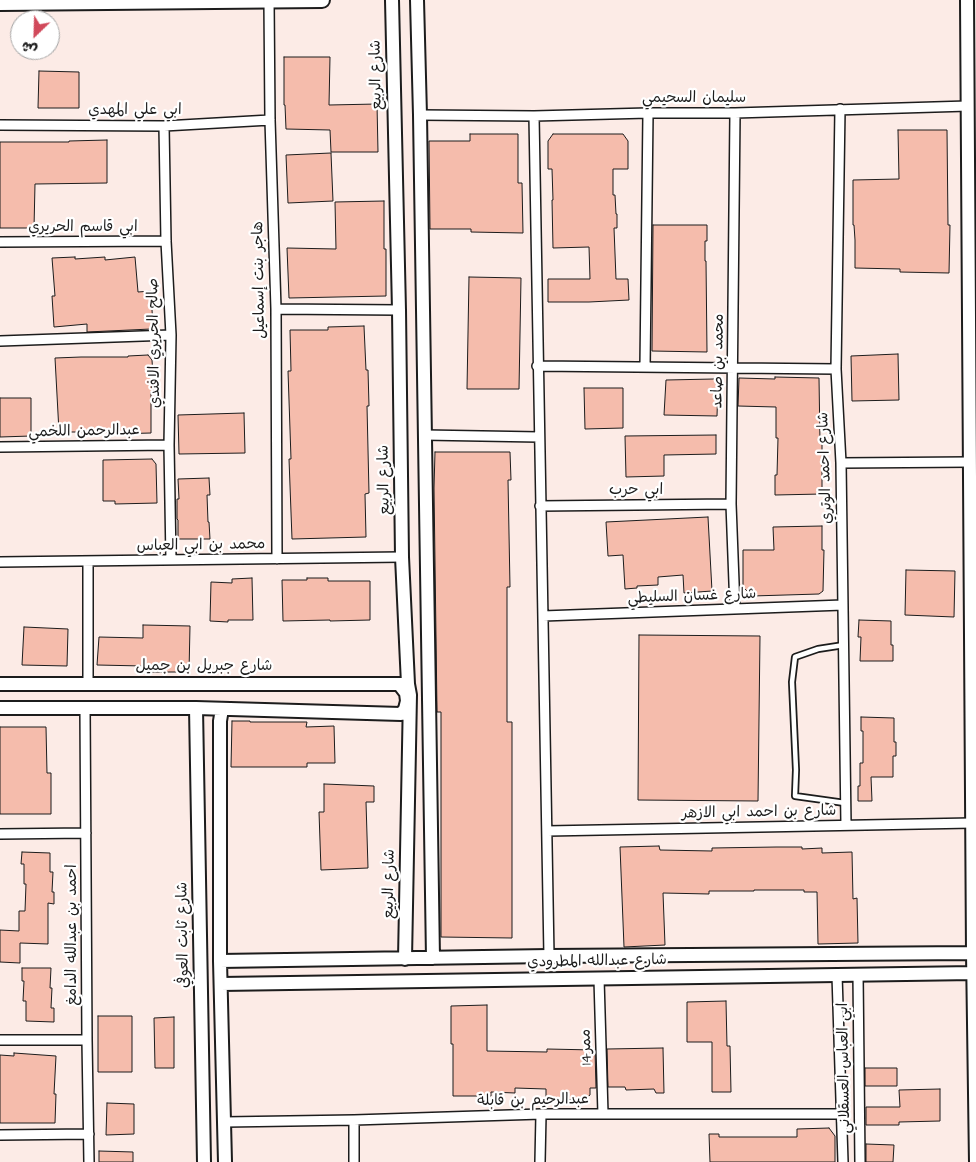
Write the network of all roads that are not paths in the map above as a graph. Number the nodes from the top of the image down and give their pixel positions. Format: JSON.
{"nodes":[{"id":1,"x":322,"y":0,"type":"edge"},
{"id":2,"x":392,"y":0,"type":"edge"},
{"id":3,"x":417,"y":0,"type":"edge"},
{"id":4,"x":967,"y":0,"type":"edge"},
{"id":5,"x":269,"y":1,"type":"junction"},
{"id":6,"x":0,"y":3,"type":"edge"},
{"id":7,"x":968,"y":106,"type":"junction"},
{"id":8,"x":840,"y":109,"type":"junction"},
{"id":9,"x":648,"y":112,"type":"junction"},
{"id":10,"x":735,"y":113,"type":"junction"},
{"id":11,"x":420,"y":115,"type":"junction"},
{"id":12,"x":534,"y":116,"type":"junction"},
{"id":13,"x":270,"y":120,"type":"junction"},
{"id":14,"x":0,"y":125,"type":"edge"},
{"id":15,"x":164,"y":126,"type":"junction"},
{"id":16,"x":166,"y":241,"type":"junction"},
{"id":17,"x":0,"y":242,"type":"edge"},
{"id":18,"x":276,"y":309,"type":"junction"},
{"id":19,"x":399,"y":310,"type":"junction"},
{"id":20,"x":171,"y":335,"type":"junction"},
{"id":21,"x":0,"y":341,"type":"edge"},
{"id":22,"x":538,"y":366,"type":"junction"},
{"id":23,"x":645,"y":367,"type":"junction"},
{"id":24,"x":733,"y":369,"type":"junction"},
{"id":25,"x":836,"y":369,"type":"junction"},
{"id":26,"x":424,"y":435,"type":"junction"},
{"id":27,"x":539,"y":437,"type":"junction"},
{"id":28,"x":169,"y":445,"type":"junction"},
{"id":29,"x":0,"y":447,"type":"edge"},
{"id":30,"x":970,"y":462,"type":"junction"},
{"id":31,"x":841,"y":463,"type":"junction"},
{"id":32,"x":731,"y":504,"type":"junction"},
{"id":33,"x":540,"y":506,"type":"junction"},
{"id":34,"x":402,"y":557,"type":"junction"},
{"id":35,"x":277,"y":559,"type":"junction"},
{"id":36,"x":171,"y":560,"type":"junction"},
{"id":37,"x":88,"y":561,"type":"junction"},
{"id":38,"x":0,"y":562,"type":"edge"},
{"id":39,"x":843,"y":605,"type":"junction"},
{"id":40,"x":735,"y":609,"type":"junction"},
{"id":41,"x":542,"y":616,"type":"junction"},
{"id":42,"x":844,"y":645,"type":"junction"},
{"id":43,"x":88,"y":683,"type":"junction"},
{"id":44,"x":0,"y":684,"type":"edge"},
{"id":45,"x":403,"y":684,"type":"junction"},
{"id":46,"x":0,"y":708,"type":"edge"},
{"id":47,"x":85,"y":708,"type":"junction"},
{"id":48,"x":196,"y":708,"type":"junction"},
{"id":49,"x":221,"y":715,"type":"junction"},
{"id":50,"x":196,"y":722,"type":"junction"},
{"id":51,"x":846,"y":804,"type":"junction"},
{"id":52,"x":972,"y":823,"type":"junction"},
{"id":53,"x":846,"y":825,"type":"junction"},
{"id":54,"x":547,"y":831,"type":"junction"},
{"id":55,"x":86,"y":833,"type":"junction"},
{"id":56,"x":0,"y":834,"type":"edge"},
{"id":57,"x":973,"y":953,"type":"junction"},
{"id":58,"x":549,"y":956,"type":"junction"},
{"id":59,"x":433,"y":958,"type":"junction"},
{"id":60,"x":405,"y":959,"type":"junction"},
{"id":61,"x":220,"y":961,"type":"junction"},
{"id":62,"x":974,"y":973,"type":"junction"},
{"id":63,"x":837,"y":974,"type":"junction"},
{"id":64,"x":858,"y":974,"type":"junction"},
{"id":65,"x":599,"y":979,"type":"junction"},
{"id":66,"x":221,"y":984,"type":"junction"},
{"id":67,"x":0,"y":1040,"type":"edge"},
{"id":68,"x":87,"y":1040,"type":"junction"},
{"id":69,"x":541,"y":1114,"type":"junction"},
{"id":70,"x":603,"y":1114,"type":"junction"},
{"id":71,"x":841,"y":1114,"type":"junction"},
{"id":72,"x":354,"y":1120,"type":"junction"},
{"id":73,"x":224,"y":1122,"type":"junction"},
{"id":74,"x":89,"y":1134,"type":"junction"},
{"id":75,"x":0,"y":1135,"type":"edge"},
{"id":76,"x":89,"y":1162,"type":"edge"},
{"id":77,"x":204,"y":1162,"type":"edge"},
{"id":78,"x":225,"y":1162,"type":"edge"},
{"id":79,"x":354,"y":1162,"type":"edge"},
{"id":80,"x":540,"y":1162,"type":"edge"},
{"id":81,"x":843,"y":1162,"type":"edge"},
{"id":82,"x":860,"y":1162,"type":"edge"},
{"id":83,"x":976,"y":1162,"type":"edge"}],
"edges":[{"from":1,"to":5,"type":"main road"},
{"from":2,"to":19,"type":"street","name":"شارع الربيع"},
{"from":3,"to":11,"type":"street"},
{"from":4,"to":7,"type":"street"},
{"from":5,"to":6,"type":"main road"},
{"from":5,"to":13,"type":"street","name":"هاجر بنت إسماعيل"},
{"from":7,"to":8,"type":"street","name":"سليمان السحيمي"},
{"from":7,"to":30,"type":"street"},
{"from":8,"to":10,"type":"street","name":"سليمان السحيمي"},
{"from":8,"to":25,"type":"street","name":"شارع احمد الوتري"},
{"from":9,"to":10,"type":"street","name":"سليمان السحيمي"},
{"from":9,"to":12,"type":"street","name":"سليمان السحيمي"},
{"from":9,"to":23,"type":"street"},
{"from":10,"to":24,"type":"street","name":"محمد بن صاعد"},
{"from":11,"to":12,"type":"street","name":"سليمان السحيمي"},
{"from":11,"to":26,"type":"street"},
{"from":12,"to":22,"type":"street"},
{"from":13,"to":15,"type":"street","name":"ابي علي المهدي"},
{"from":13,"to":18,"type":"street","name":"هاجر بنت إسماعيل"},
{"from":14,"to":15,"type":"street","name":"ابي علي المهدي"},
{"from":15,"to":16,"type":"street","name":"صالح الحريري الافندي"},
{"from":16,"to":17,"type":"street","name":"ابي قاسم الحريري"},
{"from":16,"to":20,"type":"street","name":"صالح الحريري الافندي"},
{"from":18,"to":19,"type":"street"},
{"from":18,"to":35,"type":"street","name":"هاجر بنت إسماعيل"},
{"from":19,"to":34,"type":"street","name":"شارع الربيع"},
{"from":20,"to":21,"type":"street"},
{"from":20,"to":28,"type":"street","name":"صالح الحريري الافندي"},
{"from":22,"to":23,"type":"street"},
{"from":22,"to":27,"type":"street"},
{"from":23,"to":24,"type":"street"},
{"from":24,"to":25,"type":"street"},
{"from":24,"to":32,"type":"street","name":"محمد بن صاعد"},
{"from":25,"to":31,"type":"street","name":"شارع احمد الوتري"},
{"from":26,"to":27,"type":"street"},
{"from":26,"to":59,"type":"street"},
{"from":27,"to":33,"type":"street"},
{"from":28,"to":29,"type":"street","name":"عبدالرحمن اللخمي"},
{"from":28,"to":36,"type":"street","name":"صالح الحريري الافندي"},
{"from":30,"to":31,"type":"street"},
{"from":30,"to":52,"type":"street"},
{"from":31,"to":39,"type":"street","name":"شارع احمد الوتري"},
{"from":32,"to":33,"type":"street","name":"ابي حرب"},
{"from":32,"to":40,"type":"street","name":"محمد بن صاعد"},
{"from":33,"to":41,"type":"street"},
{"from":34,"to":35,"type":"street","name":"محمد بن ابي العباس"},
{"from":34,"to":45,"type":"street","name":"شارع الربيع"},
{"from":35,"to":36,"type":"street","name":"محمد بن ابي العباس"},
{"from":36,"to":37,"type":"street","name":"محمد بن ابي العباس"},
{"from":37,"to":38,"type":"street","name":"محمد بن ابي العباس"},
{"from":37,"to":43,"type":"street"},
{"from":39,"to":40,"type":"street","name":"شارع غسان السليطي"},
{"from":39,"to":42,"type":"street","name":"شارع احمد الوتري"},
{"from":40,"to":41,"type":"street","name":"شارع غسان السليطي"},
{"from":41,"to":54,"type":"street"},
{"from":42,"to":51,"type":"street","name":"شارع احمد الوتري"},
{"from":42,"to":51,"type":"lane"},
{"from":43,"to":44,"type":"street","name":"شارع جبريل بن جميل"},
{"from":43,"to":45,"type":"street","name":"شارع جبريل بن جميل"},
{"from":45,"to":49,"type":"street"},
{"from":45,"to":60,"type":"street","name":"شارع الربيع"},
{"from":46,"to":47,"type":"street"},
{"from":47,"to":48,"type":"street"},
{"from":47,"to":55,"type":"street","name":"احمد بن عبدالله الدامغ"},
{"from":48,"to":49,"type":"street"},
{"from":48,"to":50,"type":"street","name":"شارع ثابت العوفي"},
{"from":49,"to":50,"type":"street"},
{"from":49,"to":61,"type":"street"},
{"from":50,"to":77,"type":"street","name":"شارع ثابت العوفي"},
{"from":51,"to":53,"type":"street","name":"شارع احمد الوتري"},
{"from":52,"to":53,"type":"street","name":"شارع بن احمد ابي الازهر"},
{"from":52,"to":57,"type":"street"},
{"from":53,"to":54,"type":"street","name":"شارع بن احمد ابي الازهر"},
{"from":54,"to":58,"type":"street"},
{"from":55,"to":56,"type":"street"},
{"from":55,"to":68,"type":"street","name":"احمد بن عبدالله الدامغ"},
{"from":57,"to":58,"type":"street","name":"شارع عبدالله المطرودي"},
{"from":57,"to":62,"type":"street"},
{"from":58,"to":59,"type":"street","name":"شارع عبدالله المطرودي"},
{"from":59,"to":60,"type":"street","name":"شارع عبدالله المطرودي"},
{"from":60,"to":61,"type":"street","name":"شارع عبدالله المطرودي"},
{"from":61,"to":66,"type":"street"},
{"from":62,"to":64,"type":"street","name":"شارع عبدالله المطرودي"},
{"from":62,"to":83,"type":"street"},
{"from":63,"to":64,"type":"street","name":"شارع عبدالله المطرودي"},
{"from":63,"to":65,"type":"street","name":"شارع عبدالله المطرودي"},
{"from":63,"to":71,"type":"street","name":"ابي العباس العسقلاني"},
{"from":64,"to":82,"type":"street","name":"ابي العباس العسقلاني"},
{"from":65,"to":66,"type":"street","name":"شارع عبدالله المطرودي"},
{"from":65,"to":70,"type":"street","name":"ممر14"},
{"from":66,"to":73,"type":"street"},
{"from":67,"to":68,"type":"street"},
{"from":68,"to":74,"type":"street","name":"احمد بن عبدالله الدامغ"},
{"from":69,"to":70,"type":"street","name":"عبدالرحيم بن قابلة"},
{"from":69,"to":72,"type":"street","name":"عبدالرحيم بن قابلة"},
{"from":69,"to":80,"type":"street"},
{"from":70,"to":71,"type":"street","name":"عبدالرحيم بن قابلة"},
{"from":71,"to":81,"type":"street","name":"ابي العباس العسقلاني"},
{"from":72,"to":73,"type":"street","name":"عبدالرحيم بن قابلة"},
{"from":72,"to":79,"type":"street"},
{"from":73,"to":78,"type":"street"},
{"from":74,"to":75,"type":"street"},
{"from":74,"to":76,"type":"street","name":"احمد بن عبدالله الدامغ"}]}
